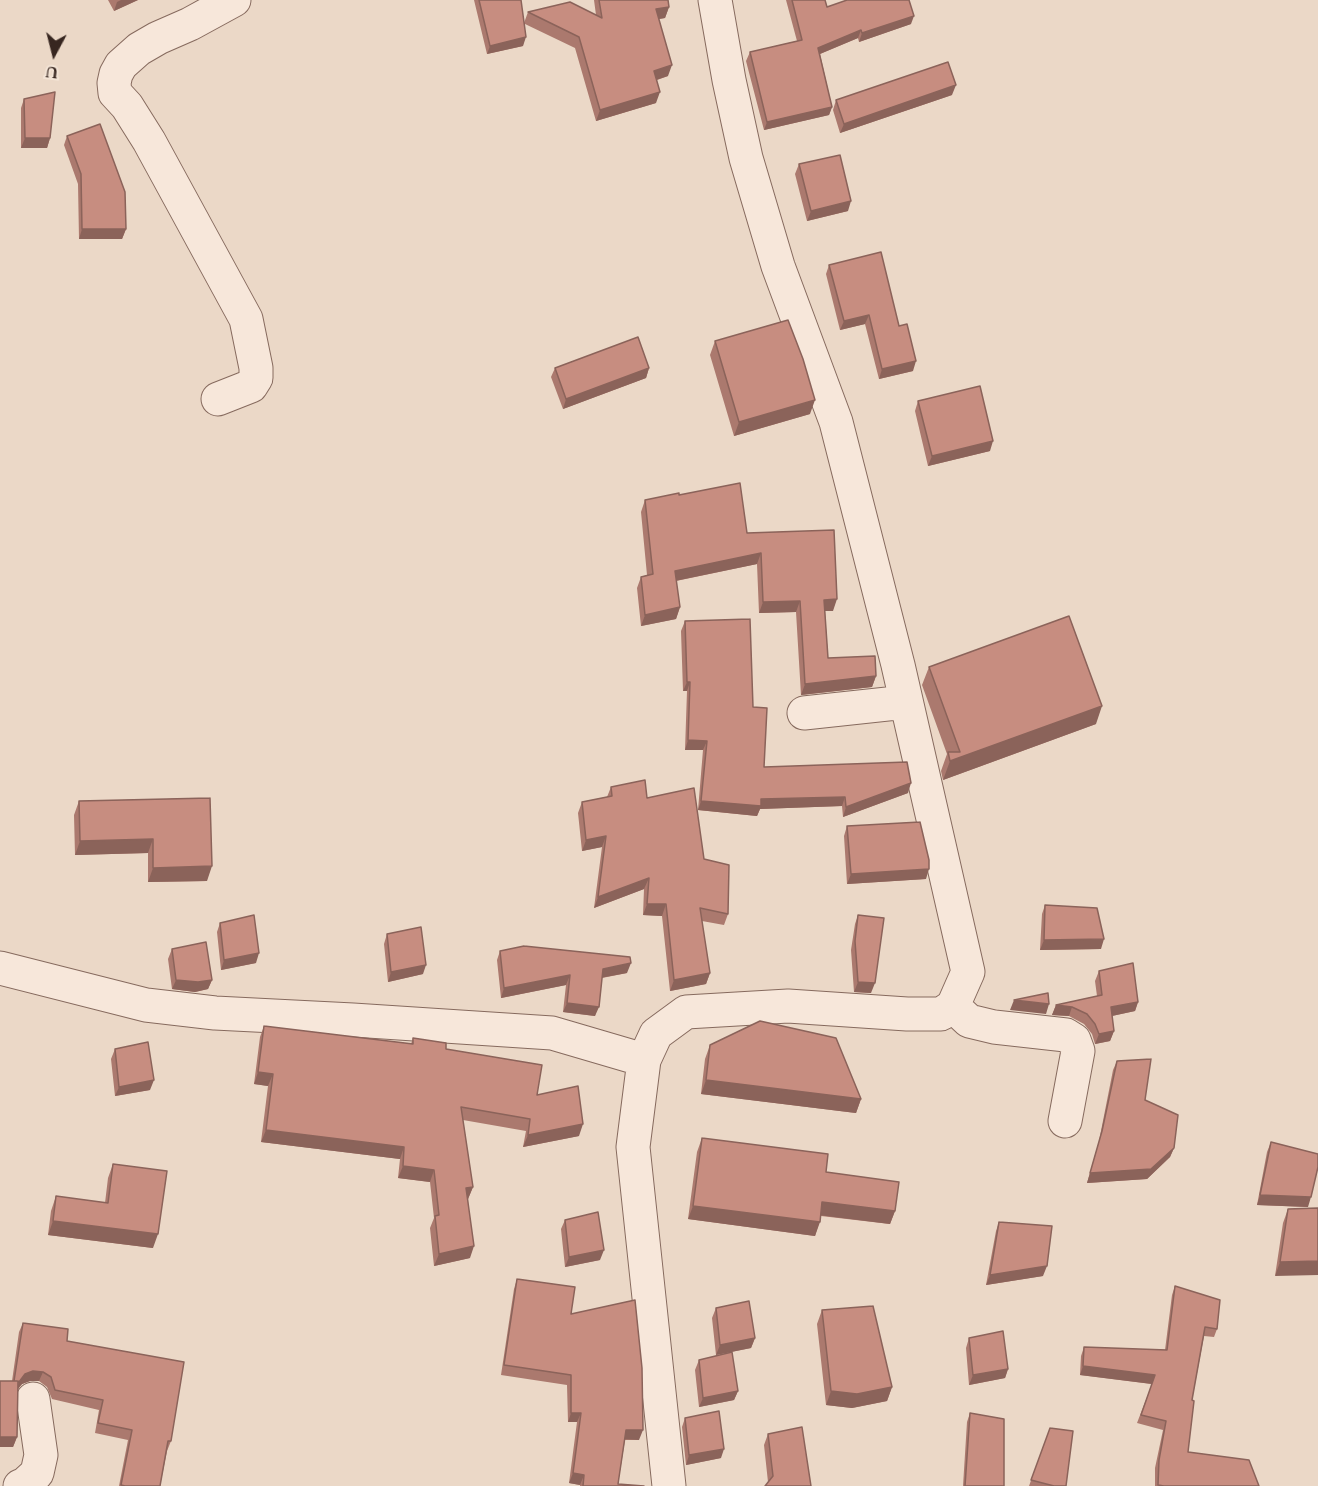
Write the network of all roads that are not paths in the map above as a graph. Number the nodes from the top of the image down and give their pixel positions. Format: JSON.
{"nodes":[{"id":1,"x":234,"y":0,"type":"edge"},
{"id":2,"x":715,"y":0,"type":"edge"},
{"id":3,"x":218,"y":399,"type":"dead end"},
{"id":4,"x":906,"y":702,"type":"junction"},
{"id":5,"x":804,"y":713,"type":"dead end"},
{"id":6,"x":0,"y":968,"type":"edge"},
{"id":7,"x":953,"y":1006,"type":"junction"},
{"id":8,"x":644,"y":1060,"type":"junction"},
{"id":9,"x":1065,"y":1121,"type":"dead end"},
{"id":10,"x":33,"y":1398,"type":"dead end"},
{"id":11,"x":20,"y":1486,"type":"edge"},
{"id":12,"x":669,"y":1486,"type":"edge"}],
"edges":[{"from":1,"to":3,"type":"street"},
{"from":2,"to":4,"type":"street"},
{"from":4,"to":5,"type":"street"},
{"from":4,"to":7,"type":"street"},
{"from":6,"to":8,"type":"street"},
{"from":7,"to":8,"type":"street"},
{"from":7,"to":9,"type":"street"},
{"from":8,"to":12,"type":"street"},
{"from":10,"to":11,"type":"street"}]}
